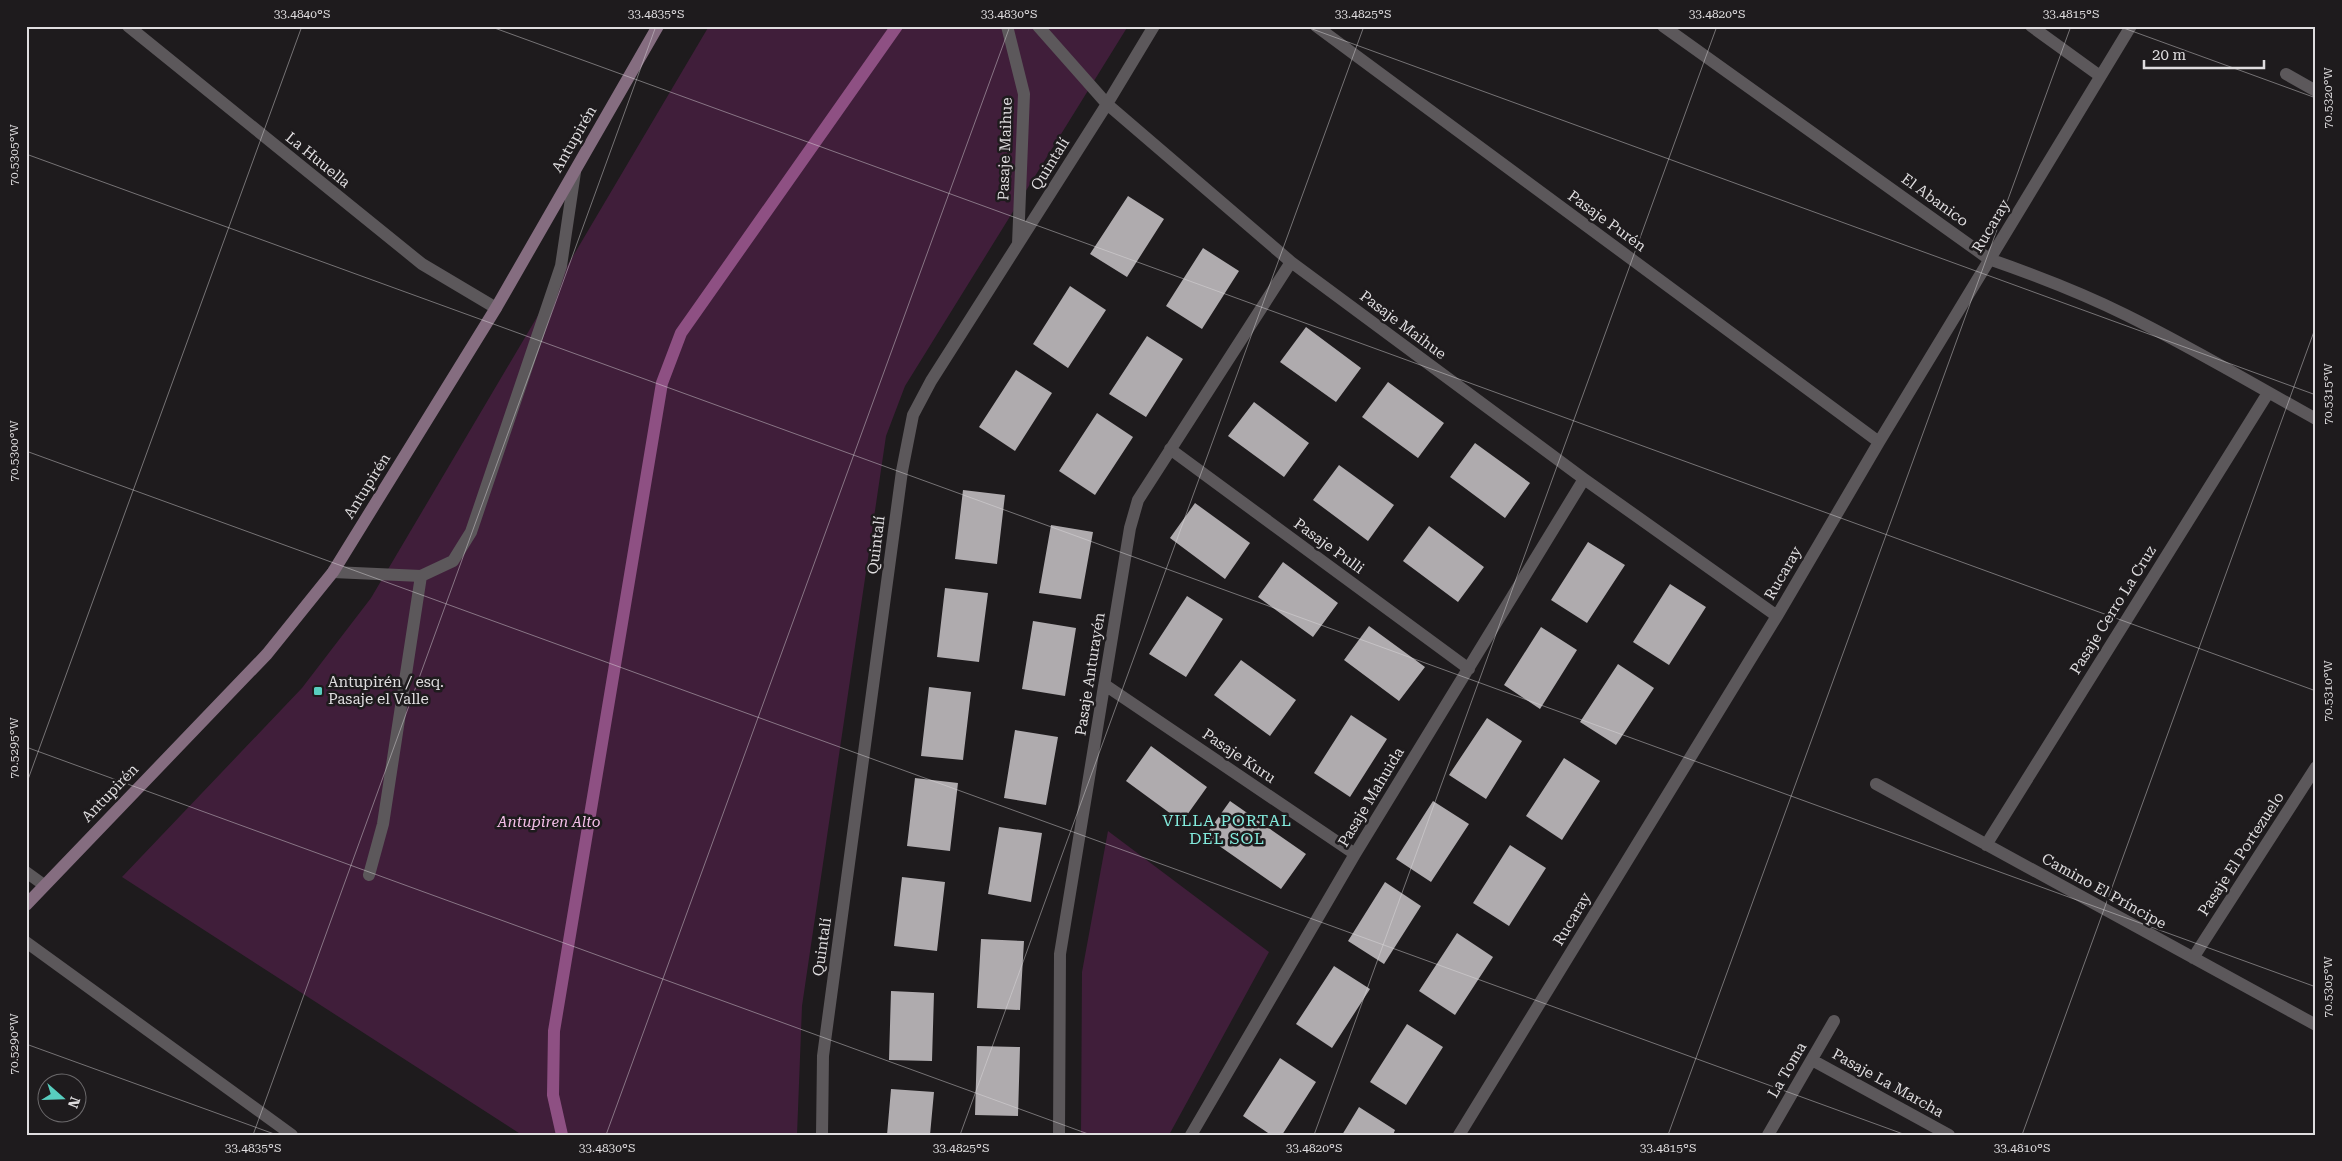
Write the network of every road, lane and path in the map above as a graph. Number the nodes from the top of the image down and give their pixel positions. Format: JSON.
{"nodes":[{"id":1,"x":128,"y":26,"type":"edge"},
{"id":2,"x":658,"y":26,"type":"edge"},
{"id":3,"x":1007,"y":26,"type":"edge"},
{"id":4,"x":1038,"y":26,"type":"edge"},
{"id":5,"x":1154,"y":26,"type":"edge"},
{"id":6,"x":1316,"y":26,"type":"edge"},
{"id":7,"x":1664,"y":26,"type":"edge"},
{"id":8,"x":2031,"y":26,"type":"edge"},
{"id":9,"x":2131,"y":26,"type":"edge"},
{"id":10,"x":2286,"y":74,"type":"dead end"},
{"id":11,"x":2100,"y":76,"type":"junction"},
{"id":12,"x":2316,"y":91,"type":"edge"},
{"id":13,"x":1107,"y":104,"type":"junction"},
{"id":14,"x":575,"y":170,"type":"junction"},
{"id":15,"x":1018,"y":246,"type":"junction"},
{"id":16,"x":1989,"y":259,"type":"junction"},
{"id":17,"x":1291,"y":262,"type":"junction"},
{"id":18,"x":496,"y":308,"type":"junction"},
{"id":19,"x":2268,"y":393,"type":"junction"},
{"id":20,"x":2316,"y":419,"type":"edge"},
{"id":21,"x":1879,"y":442,"type":"junction"},
{"id":22,"x":1170,"y":450,"type":"junction"},
{"id":23,"x":1584,"y":479,"type":"junction"},
{"id":24,"x":333,"y":572,"type":"junction"},
{"id":25,"x":421,"y":576,"type":"junction"},
{"id":26,"x":1777,"y":616,"type":"junction"},
{"id":27,"x":1469,"y":668,"type":"junction"},
{"id":28,"x":1105,"y":685,"type":"junction"},
{"id":29,"x":2316,"y":767,"type":"edge"},
{"id":30,"x":1876,"y":784,"type":"dead end"},
{"id":31,"x":1986,"y":845,"type":"junction"},
{"id":32,"x":1355,"y":854,"type":"junction"},
{"id":33,"x":26,"y":872,"type":"edge"},
{"id":34,"x":369,"y":875,"type":"dead end"},
{"id":35,"x":44,"y":885,"type":"junction"},
{"id":36,"x":26,"y":905,"type":"edge"},
{"id":37,"x":26,"y":942,"type":"edge"},
{"id":38,"x":2193,"y":958,"type":"junction"},
{"id":39,"x":1834,"y":1021,"type":"dead end"},
{"id":40,"x":2316,"y":1026,"type":"edge"},
{"id":41,"x":1812,"y":1060,"type":"junction"},
{"id":42,"x":292,"y":1135,"type":"edge"},
{"id":43,"x":822,"y":1135,"type":"edge"},
{"id":44,"x":1059,"y":1135,"type":"edge"},
{"id":45,"x":1191,"y":1135,"type":"edge"},
{"id":46,"x":1459,"y":1135,"type":"edge"},
{"id":47,"x":1768,"y":1135,"type":"edge"},
{"id":48,"x":1949,"y":1135,"type":"edge"}],
"edges":[{"from":1,"to":18,"type":"street","name":"La Huuella"},
{"from":2,"to":14,"type":"street","name":"Antupirén"},
{"from":3,"to":15,"type":"street","name":"Pasaje Maihue"},
{"from":4,"to":13,"type":"street","name":"Pasaje Maihue"},
{"from":5,"to":13,"type":"street","name":"Quintalí"},
{"from":6,"to":21,"type":"street","name":"Pasaje Purén"},
{"from":7,"to":16,"type":"street","name":"El Abanico"},
{"from":8,"to":11,"type":"street"},
{"from":9,"to":11,"type":"street","name":"Rucaray"},
{"from":10,"to":12,"type":"street"},
{"from":11,"to":16,"type":"street","name":"Rucaray"},
{"from":13,"to":15,"type":"street","name":"Quintalí"},
{"from":13,"to":17,"type":"street","name":"Pasaje Maihue"},
{"from":14,"to":18,"type":"street","name":"Antupirén"},
{"from":14,"to":25,"type":"street"},
{"from":15,"to":43,"type":"street","name":"Quintalí"},
{"from":16,"to":19,"type":"street","name":"El Abanico"},
{"from":16,"to":21,"type":"street","name":"Rucaray"},
{"from":17,"to":22,"type":"street","name":"Pasaje Anturayén"},
{"from":17,"to":23,"type":"street","name":"Pasaje Maihue"},
{"from":18,"to":24,"type":"street","name":"Antupirén"},
{"from":19,"to":20,"type":"street","name":"El Abanico"},
{"from":19,"to":31,"type":"street","name":"Pasaje Cerro La Cruz"},
{"from":21,"to":26,"type":"street","name":"Rucaray"},
{"from":22,"to":27,"type":"street","name":"Pasaje Pulli"},
{"from":22,"to":28,"type":"street","name":"Pasaje Anturayén"},
{"from":23,"to":26,"type":"street","name":"Pasaje Maihue"},
{"from":23,"to":27,"type":"street","name":"Pasaje Mahuida"},
{"from":24,"to":25,"type":"street"},
{"from":24,"to":35,"type":"street","name":"Antupirén"},
{"from":25,"to":34,"type":"street"},
{"from":26,"to":46,"type":"street","name":"Rucaray"},
{"from":27,"to":32,"type":"street","name":"Pasaje Mahuida"},
{"from":28,"to":32,"type":"street","name":"Pasaje Kuru"},
{"from":28,"to":44,"type":"street","name":"Pasaje Anturayén"},
{"from":29,"to":38,"type":"street","name":"Pasaje El Portezuelo"},
{"from":30,"to":31,"type":"street","name":"Camino El Príncipe"},
{"from":31,"to":38,"type":"street","name":"Camino El Príncipe"},
{"from":32,"to":45,"type":"street","name":"Pasaje Mahuida"},
{"from":33,"to":35,"type":"street"},
{"from":35,"to":36,"type":"street","name":"Antupirén"},
{"from":37,"to":42,"type":"street"},
{"from":38,"to":40,"type":"street","name":"Camino El Príncipe"},
{"from":39,"to":41,"type":"street","name":"La Toma"},
{"from":41,"to":47,"type":"street","name":"La Toma"},
{"from":41,"to":48,"type":"street","name":"Pasaje La Marcha"}]}
